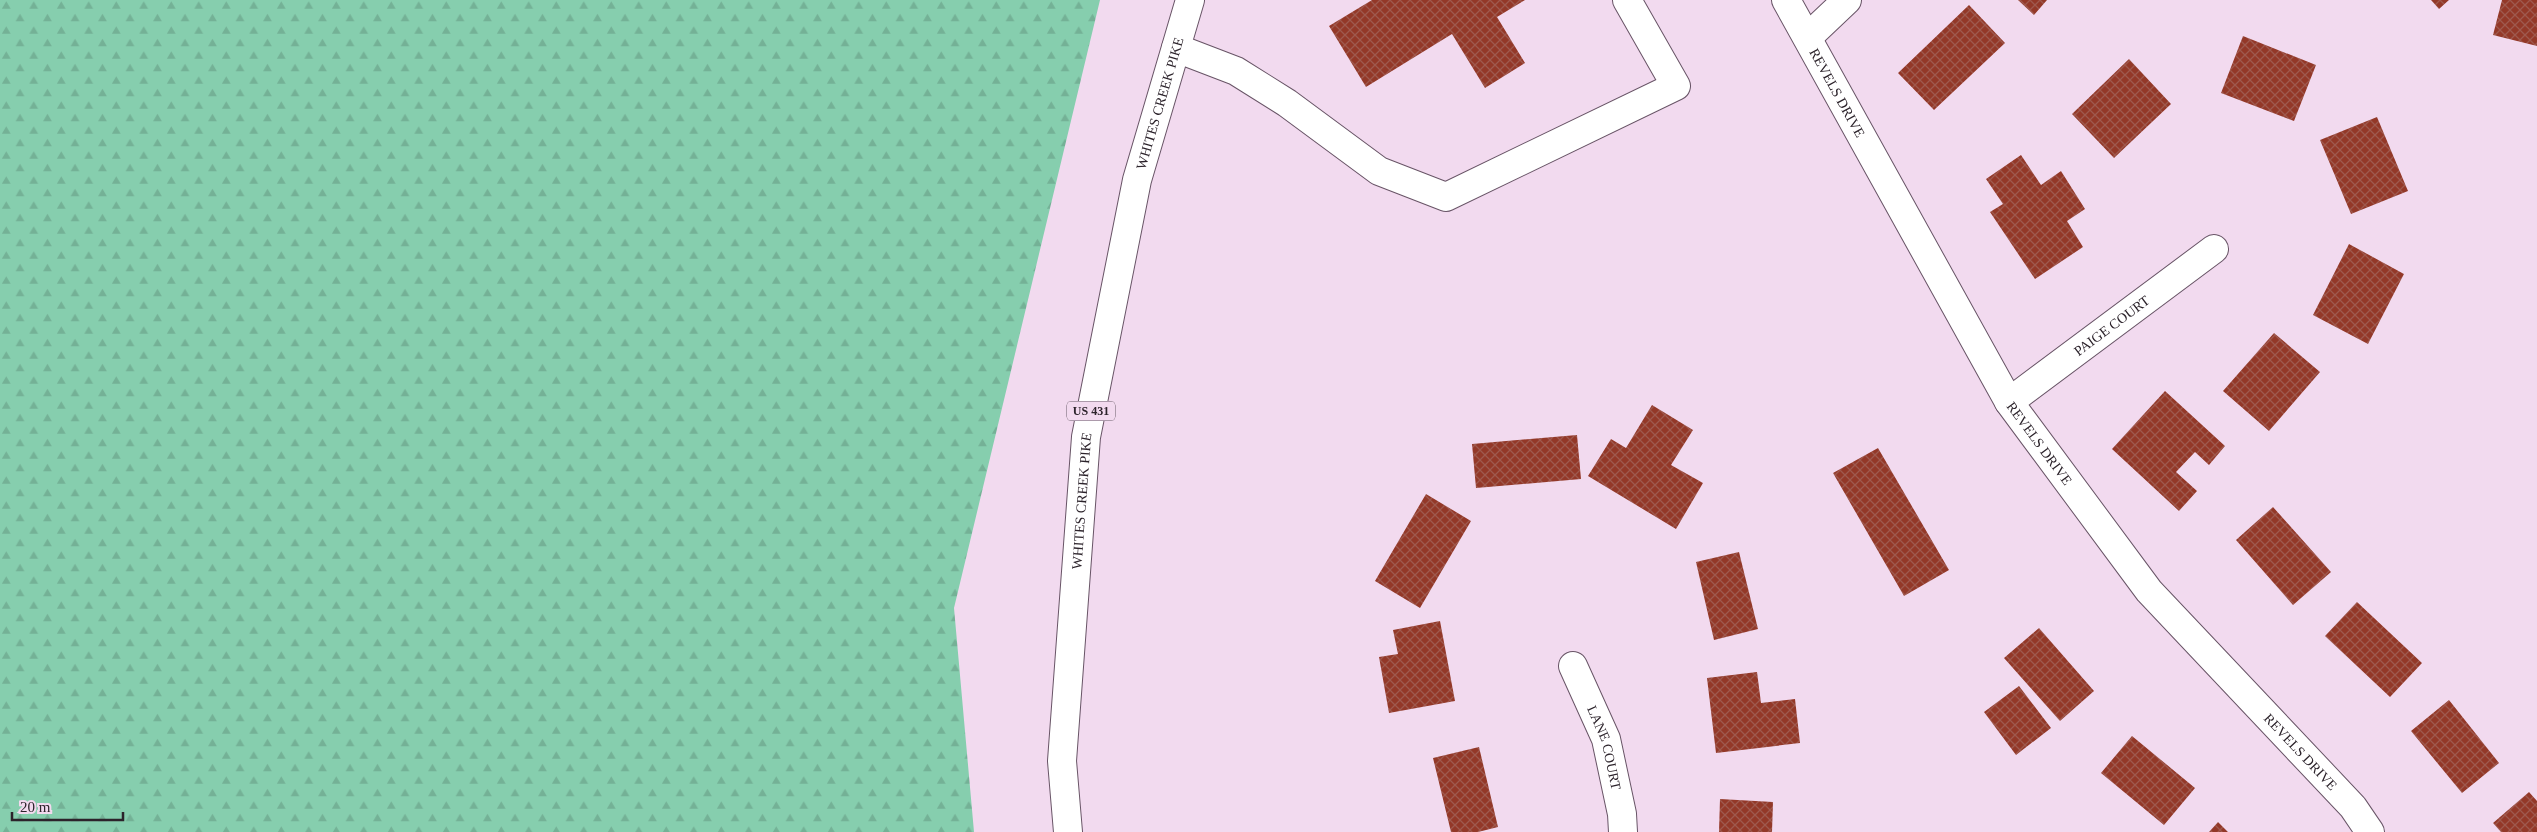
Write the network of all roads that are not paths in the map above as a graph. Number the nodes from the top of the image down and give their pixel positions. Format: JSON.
{"nodes":[{"id":1,"x":1190,"y":0,"type":"edge"},
{"id":2,"x":1628,"y":0,"type":"edge"},
{"id":3,"x":1786,"y":0,"type":"edge"},
{"id":4,"x":1848,"y":0,"type":"edge"},
{"id":5,"x":1808,"y":37,"type":"junction"},
{"id":6,"x":1176,"y":48,"type":"junction"},
{"id":7,"x":2214,"y":249,"type":"dead end"},
{"id":8,"x":2009,"y":402,"type":"junction"},
{"id":9,"x":1573,"y":666,"type":"dead end"},
{"id":10,"x":1068,"y":832,"type":"edge"},
{"id":11,"x":1622,"y":832,"type":"edge"},
{"id":12,"x":2370,"y":832,"type":"edge"}],
"edges":[{"from":1,"to":6,"type":"street","name":"WHITES CREEK PIKE","number":"US 431"},
{"from":2,"to":6,"type":"street"},
{"from":3,"to":5,"type":"street","name":"REVELS DRIVE"},
{"from":4,"to":5,"type":"street"},
{"from":5,"to":8,"type":"street","name":"REVELS DRIVE"},
{"from":6,"to":10,"type":"street","name":"WHITES CREEK PIKE","number":"US 431"},
{"from":7,"to":8,"type":"street","name":"PAIGE COURT"},
{"from":8,"to":12,"type":"street","name":"REVELS DRIVE"},
{"from":9,"to":11,"type":"street","name":"LANE COURT"}]}
